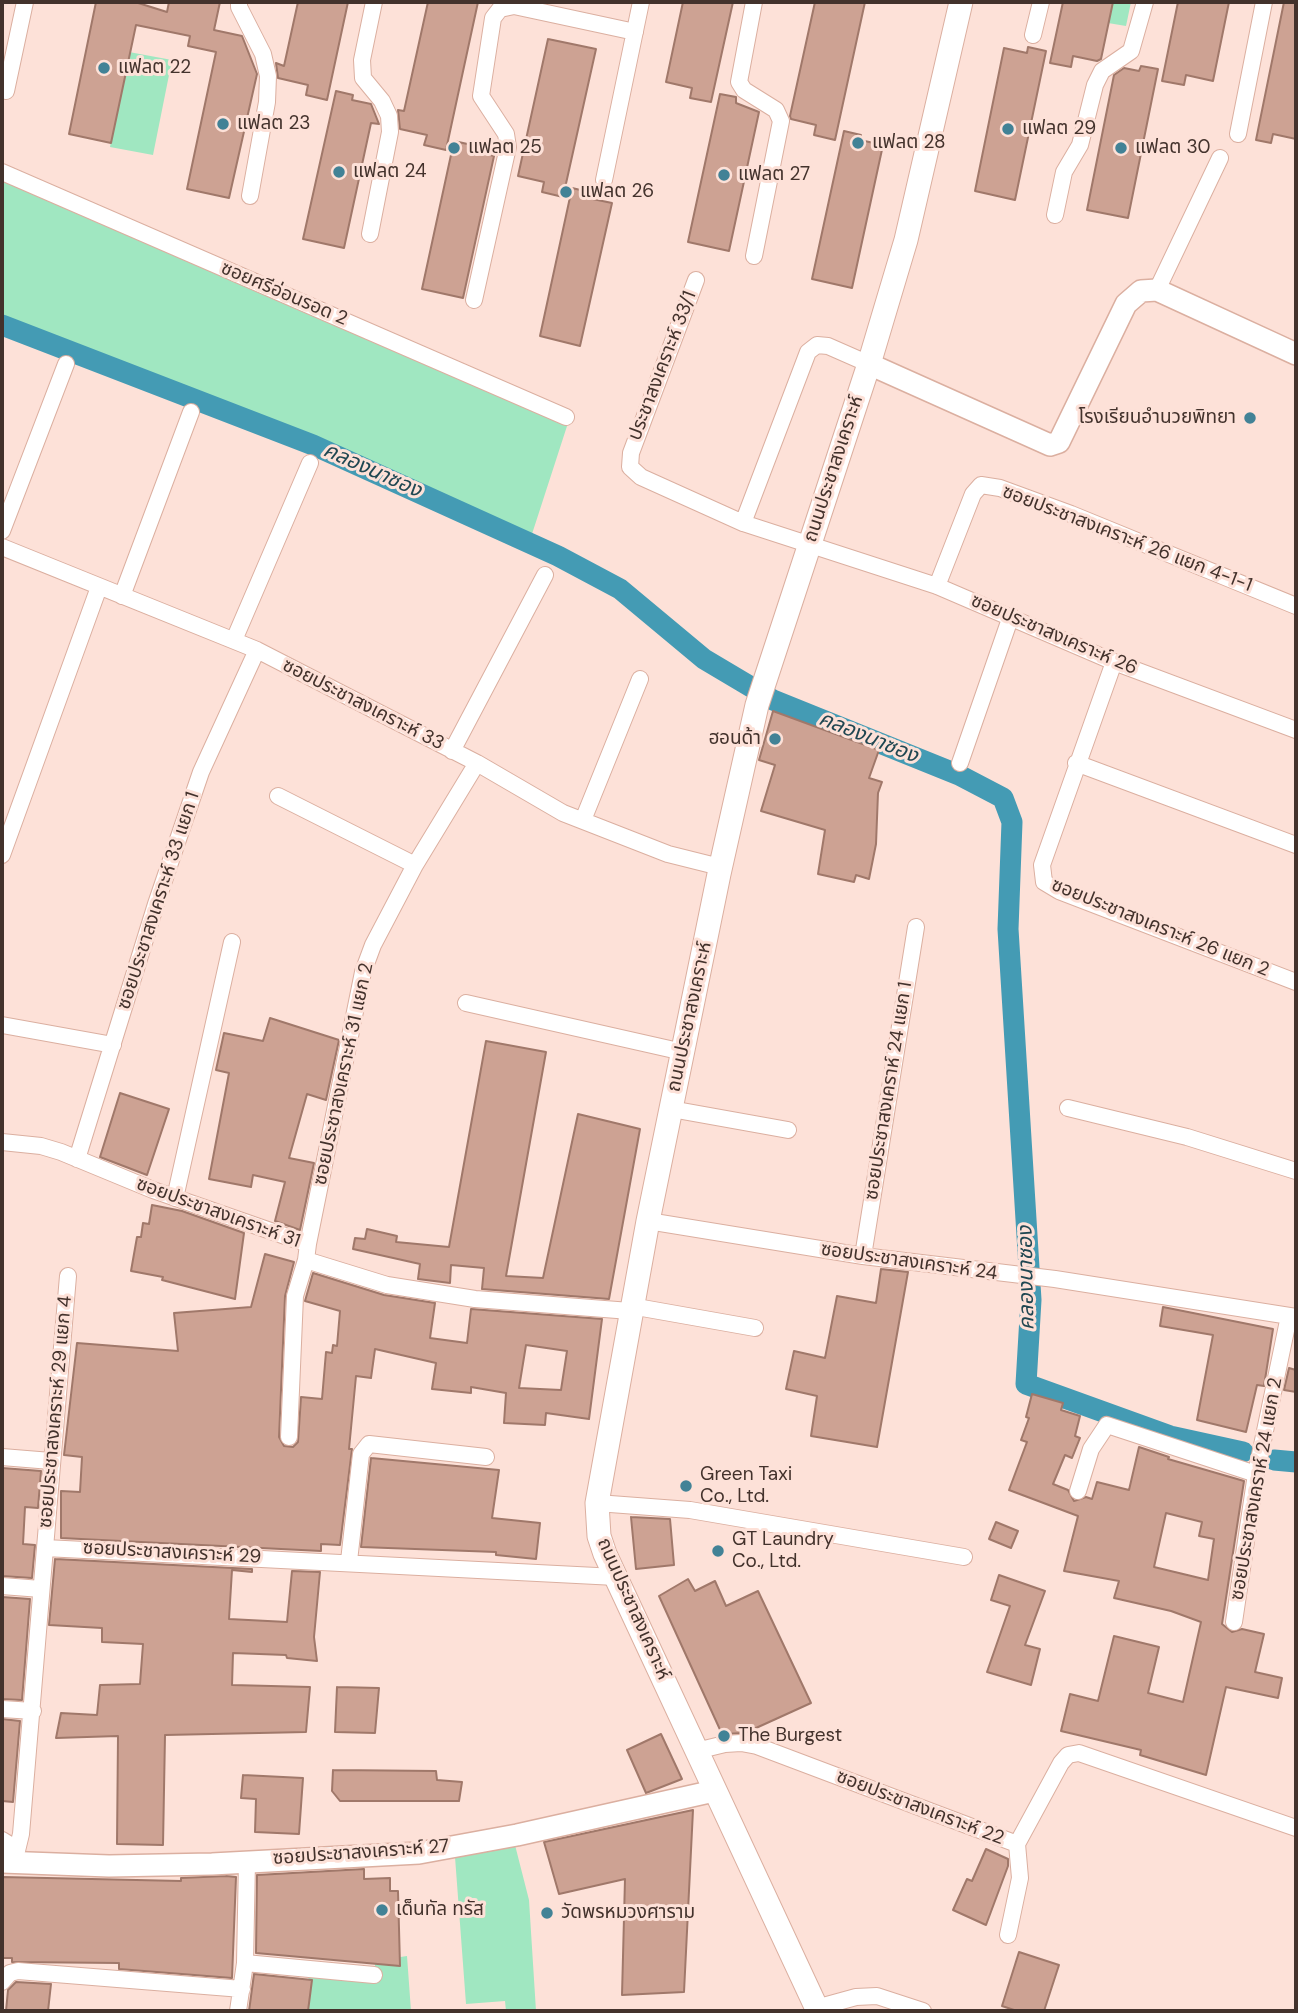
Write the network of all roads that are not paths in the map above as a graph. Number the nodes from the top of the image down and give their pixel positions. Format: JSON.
{"nodes":[{"id":1,"x":25,"y":2,"type":"edge"},
{"id":2,"x":239,"y":2,"type":"edge"},
{"id":3,"x":374,"y":2,"type":"edge"},
{"id":4,"x":641,"y":2,"type":"edge"},
{"id":5,"x":754,"y":2,"type":"edge"},
{"id":6,"x":961,"y":2,"type":"edge"},
{"id":7,"x":1041,"y":2,"type":"edge"},
{"id":8,"x":1145,"y":2,"type":"edge"},
{"id":9,"x":1264,"y":2,"type":"edge"},
{"id":10,"x":635,"y":32,"type":"junction"},
{"id":11,"x":1033,"y":35,"type":"dead end"},
{"id":12,"x":6,"y":91,"type":"dead end"},
{"id":13,"x":1238,"y":134,"type":"dead end"},
{"id":14,"x":1220,"y":158,"type":"dead end"},
{"id":15,"x":2,"y":172,"type":"edge"},
{"id":16,"x":604,"y":180,"type":"dead end"},
{"id":17,"x":250,"y":196,"type":"dead end"},
{"id":18,"x":1055,"y":215,"type":"dead end"},
{"id":19,"x":370,"y":234,"type":"dead end"},
{"id":20,"x":754,"y":256,"type":"dead end"},
{"id":21,"x":696,"y":280,"type":"dead end"},
{"id":22,"x":1157,"y":290,"type":"junction"},
{"id":23,"x":474,"y":300,"type":"dead end"},
{"id":24,"x":1296,"y":354,"type":"edge"},
{"id":25,"x":66,"y":364,"type":"dead end"},
{"id":26,"x":869,"y":364,"type":"junction"},
{"id":27,"x":191,"y":412,"type":"dead end"},
{"id":28,"x":566,"y":417,"type":"dead end"},
{"id":29,"x":310,"y":463,"type":"dead end"},
{"id":30,"x":743,"y":523,"type":"junction"},
{"id":31,"x":2,"y":531,"type":"edge"},
{"id":32,"x":810,"y":543,"type":"junction"},
{"id":33,"x":2,"y":547,"type":"edge"},
{"id":34,"x":545,"y":575,"type":"dead end"},
{"id":35,"x":937,"y":586,"type":"junction"},
{"id":36,"x":99,"y":587,"type":"junction"},
{"id":37,"x":122,"y":596,"type":"junction"},
{"id":38,"x":1296,"y":606,"type":"edge"},
{"id":39,"x":1011,"y":615,"type":"junction"},
{"id":40,"x":234,"y":640,"type":"junction"},
{"id":41,"x":257,"y":650,"type":"junction"},
{"id":42,"x":1114,"y":662,"type":"junction"},
{"id":43,"x":640,"y":679,"type":"dead end"},
{"id":44,"x":1296,"y":730,"type":"edge"},
{"id":45,"x":452,"y":751,"type":"junction"},
{"id":46,"x":477,"y":763,"type":"junction"},
{"id":47,"x":960,"y":763,"type":"dead end"},
{"id":48,"x":1076,"y":763,"type":"junction"},
{"id":49,"x":278,"y":796,"type":"dead end"},
{"id":50,"x":583,"y":820,"type":"junction"},
{"id":51,"x":1296,"y":845,"type":"edge"},
{"id":52,"x":2,"y":855,"type":"edge"},
{"id":53,"x":415,"y":865,"type":"junction"},
{"id":54,"x":720,"y":867,"type":"junction"},
{"id":55,"x":916,"y":927,"type":"dead end"},
{"id":56,"x":232,"y":942,"type":"dead end"},
{"id":57,"x":1296,"y":982,"type":"edge"},
{"id":58,"x":466,"y":1003,"type":"dead end"},
{"id":59,"x":2,"y":1025,"type":"edge"},
{"id":60,"x":113,"y":1045,"type":"junction"},
{"id":61,"x":682,"y":1052,"type":"junction"},
{"id":62,"x":1068,"y":1108,"type":"dead end"},
{"id":63,"x":671,"y":1109,"type":"junction"},
{"id":64,"x":788,"y":1129,"type":"dead end"},
{"id":65,"x":2,"y":1142,"type":"edge"},
{"id":66,"x":78,"y":1159,"type":"junction"},
{"id":67,"x":1296,"y":1171,"type":"edge"},
{"id":68,"x":174,"y":1198,"type":"junction"},
{"id":69,"x":648,"y":1221,"type":"junction"},
{"id":70,"x":307,"y":1252,"type":"junction"},
{"id":71,"x":863,"y":1256,"type":"junction"},
{"id":72,"x":68,"y":1276,"type":"dead end"},
{"id":73,"x":630,"y":1309,"type":"junction"},
{"id":74,"x":1293,"y":1316,"type":"edge"},
{"id":75,"x":755,"y":1328,"type":"dead end"},
{"id":76,"x":289,"y":1437,"type":"dead end"},
{"id":77,"x":2,"y":1457,"type":"edge"},
{"id":78,"x":486,"y":1457,"type":"dead end"},
{"id":79,"x":51,"y":1461,"type":"junction"},
{"id":80,"x":1256,"y":1474,"type":"junction"},
{"id":81,"x":1078,"y":1490,"type":"dead end"},
{"id":82,"x":597,"y":1503,"type":"junction"},
{"id":83,"x":45,"y":1548,"type":"junction"},
{"id":84,"x":964,"y":1557,"type":"dead end"},
{"id":85,"x":349,"y":1561,"type":"junction"},
{"id":86,"x":616,"y":1577,"type":"junction"},
{"id":87,"x":2,"y":1586,"type":"edge"},
{"id":88,"x":41,"y":1590,"type":"junction"},
{"id":89,"x":1234,"y":1622,"type":"dead end"},
{"id":90,"x":2,"y":1709,"type":"edge"},
{"id":91,"x":33,"y":1711,"type":"junction"},
{"id":92,"x":696,"y":1751,"type":"junction"},
{"id":93,"x":714,"y":1791,"type":"junction"},
{"id":94,"x":1296,"y":1828,"type":"edge"},
{"id":95,"x":2,"y":1840,"type":"edge"},
{"id":96,"x":1017,"y":1844,"type":"junction"},
{"id":97,"x":247,"y":1861,"type":"junction"},
{"id":98,"x":8,"y":1863,"type":"edge"},
{"id":99,"x":1009,"y":1935,"type":"dead end"},
{"id":100,"x":245,"y":1963,"type":"junction"},
{"id":101,"x":374,"y":1975,"type":"dead end"},
{"id":102,"x":2,"y":1982,"type":"edge"},
{"id":103,"x":242,"y":1989,"type":"junction"},
{"id":104,"x":817,"y":2009,"type":"edge"},
{"id":105,"x":238,"y":2011,"type":"edge"},
{"id":106,"x":923,"y":2011,"type":"edge"}],
"edges":[{"from":1,"to":12,"type":"street"},
{"from":2,"to":17,"type":"street"},
{"from":3,"to":19,"type":"street"},
{"from":4,"to":10,"type":"street"},
{"from":5,"to":20,"type":"street"},
{"from":6,"to":26,"type":"main road","name":"ถนนประชาสงเคราะห์"},
{"from":7,"to":11,"type":"street"},
{"from":8,"to":18,"type":"street"},
{"from":9,"to":13,"type":"street"},
{"from":10,"to":16,"type":"street"},
{"from":10,"to":23,"type":"street"},
{"from":14,"to":22,"type":"street"},
{"from":15,"to":28,"type":"street","name":"ซอยศรีอ่อนรอด 2"},
{"from":21,"to":30,"type":"street","name":"ประชาสงเคราะห์ 33/1"},
{"from":22,"to":24,"type":"street"},
{"from":22,"to":26,"type":"street"},
{"from":25,"to":31,"type":"street"},
{"from":26,"to":30,"type":"street"},
{"from":26,"to":32,"type":"main road","name":"ถนนประชาสงเคราะห์"},
{"from":27,"to":37,"type":"street"},
{"from":29,"to":40,"type":"street"},
{"from":30,"to":32,"type":"street","name":"ประชาสงเคราะห์ 33/1"},
{"from":32,"to":35,"type":"street","name":"ซอยประชาสงเคราะห์ 26"},
{"from":32,"to":54,"type":"main road","name":"ถนนประชาสงเคราะห์"},
{"from":33,"to":36,"type":"street","name":"ซอยประชาสงเคราะห์ 33"},
{"from":34,"to":45,"type":"street"},
{"from":35,"to":38,"type":"street","name":"ซอยประชาสงเคราะห์ 26 แยก 4-1-1"},
{"from":35,"to":39,"type":"street","name":"ซอยประชาสงเคราะห์ 26"},
{"from":36,"to":37,"type":"street","name":"ซอยประชาสงเคราะห์ 33"},
{"from":36,"to":52,"type":"street"},
{"from":37,"to":40,"type":"street","name":"ซอยประชาสงเคราะห์ 33"},
{"from":39,"to":42,"type":"street","name":"ซอยประชาสงเคราะห์ 26"},
{"from":39,"to":47,"type":"street"},
{"from":40,"to":41,"type":"street","name":"ซอยประชาสงเคราะห์ 33"},
{"from":41,"to":45,"type":"street","name":"ซอยประชาสงเคราะห์ 33"},
{"from":41,"to":60,"type":"street","name":"ซอยประชาสงเคราะห์ 33 แยก 1"},
{"from":42,"to":44,"type":"street","name":"ซอยประชาสงเคราะห์ 26"},
{"from":42,"to":48,"type":"street","name":"ซอยประชาสงเคราะห์ 26 แยก 2"},
{"from":43,"to":50,"type":"street"},
{"from":45,"to":46,"type":"street","name":"ซอยประชาสงเคราะห์ 33"},
{"from":46,"to":50,"type":"street","name":"ซอยประชาสงเคราะห์ 33"},
{"from":46,"to":53,"type":"street","name":"ซอยประชาสงเคราะห์ 31 แยก 2"},
{"from":48,"to":51,"type":"street"},
{"from":48,"to":57,"type":"street","name":"ซอยประชาสงเคราะห์ 26 แยก 2"},
{"from":49,"to":53,"type":"street"},
{"from":50,"to":54,"type":"street","name":"ซอยประชาสงเคราะห์ 33"},
{"from":53,"to":70,"type":"street","name":"ซอยประชาสงเคราะห์ 31 แยก 2"},
{"from":54,"to":61,"type":"main road","name":"ถนนประชาสงเคราะห์"},
{"from":55,"to":71,"type":"street","name":"ซอยประชาสงเคราห์ 24 แยก 1"},
{"from":56,"to":68,"type":"street"},
{"from":58,"to":61,"type":"street"},
{"from":59,"to":60,"type":"street"},
{"from":60,"to":66,"type":"street","name":"ซอยประชาสงเคราะห์ 33 แยก 1"},
{"from":61,"to":63,"type":"main road","name":"ถนนประชาสงเคราะห์"},
{"from":62,"to":67,"type":"street"},
{"from":63,"to":64,"type":"street"},
{"from":63,"to":69,"type":"main road","name":"ถนนประชาสงเคราะห์"},
{"from":65,"to":66,"type":"street","name":"ซอยประชาสงเคราะห์ 31"},
{"from":66,"to":68,"type":"street","name":"ซอยประชาสงเคราะห์ 31"},
{"from":68,"to":70,"type":"street","name":"ซอยประชาสงเคราะห์ 31"},
{"from":69,"to":71,"type":"street","name":"ซอยประชาสงเคราะห์ 24"},
{"from":69,"to":73,"type":"main road","name":"ถนนประชาสงเคราะห์"},
{"from":70,"to":73,"type":"street","name":"ซอยประชาสงเคราะห์ 31"},
{"from":70,"to":76,"type":"street","name":"ซอยประชาสงเคราะห์ 31 แยก 2"},
{"from":71,"to":74,"type":"street","name":"ซอยประชาสงเคราะห์ 24"},
{"from":72,"to":79,"type":"street","name":"ซอยประชาสงเคราะห์ 29 แยก 4"},
{"from":73,"to":75,"type":"street","name":"ซอยประชาสงเคราะห์ 31"},
{"from":73,"to":82,"type":"main road","name":"ถนนประชาสงเคราะห์"},
{"from":74,"to":80,"type":"street","name":"ซอยประชาสงเคราห์ 24 แยก 2"},
{"from":77,"to":79,"type":"street"},
{"from":78,"to":85,"type":"street"},
{"from":79,"to":83,"type":"street","name":"ซอยประชาสงเคราะห์ 29 แยก 4"},
{"from":80,"to":81,"type":"street"},
{"from":80,"to":89,"type":"street","name":"ซอยประชาสงเคราห์ 24 แยก 2"},
{"from":82,"to":84,"type":"street"},
{"from":82,"to":86,"type":"main road","name":"ถนนประชาสงเคราะห์"},
{"from":83,"to":85,"type":"street","name":"ซอยประชาสงเคราะห์ 29"},
{"from":83,"to":88,"type":"street"},
{"from":85,"to":86,"type":"street","name":"ซอยประชาสงเคราะห์ 29"},
{"from":86,"to":92,"type":"main road","name":"ถนนประชาสงเคราะห์"},
{"from":87,"to":88,"type":"street"},
{"from":88,"to":91,"type":"street"},
{"from":90,"to":91,"type":"street"},
{"from":91,"to":98,"type":"street"},
{"from":92,"to":93,"type":"main road","name":"ถนนประชาสงเคราะห์"},
{"from":92,"to":96,"type":"street","name":"ซอยประชาสงเคราะห์ 22"},
{"from":93,"to":97,"type":"street","name":"ซอยประชาสงเคราะห์ 27"},
{"from":93,"to":104,"type":"main road","name":"ถนนประชาสงเคราะห์"},
{"from":94,"to":96,"type":"street","name":"ซอยประชาสงเคราะห์ 22"},
{"from":95,"to":98,"type":"street"},
{"from":96,"to":99,"type":"street"},
{"from":97,"to":98,"type":"street","name":"ซอยประชาสงเคราะห์ 27"},
{"from":97,"to":100,"type":"street"},
{"from":100,"to":101,"type":"street"},
{"from":100,"to":103,"type":"street"},
{"from":102,"to":103,"type":"street"},
{"from":103,"to":105,"type":"street"},
{"from":104,"to":106,"type":"street"}]}
